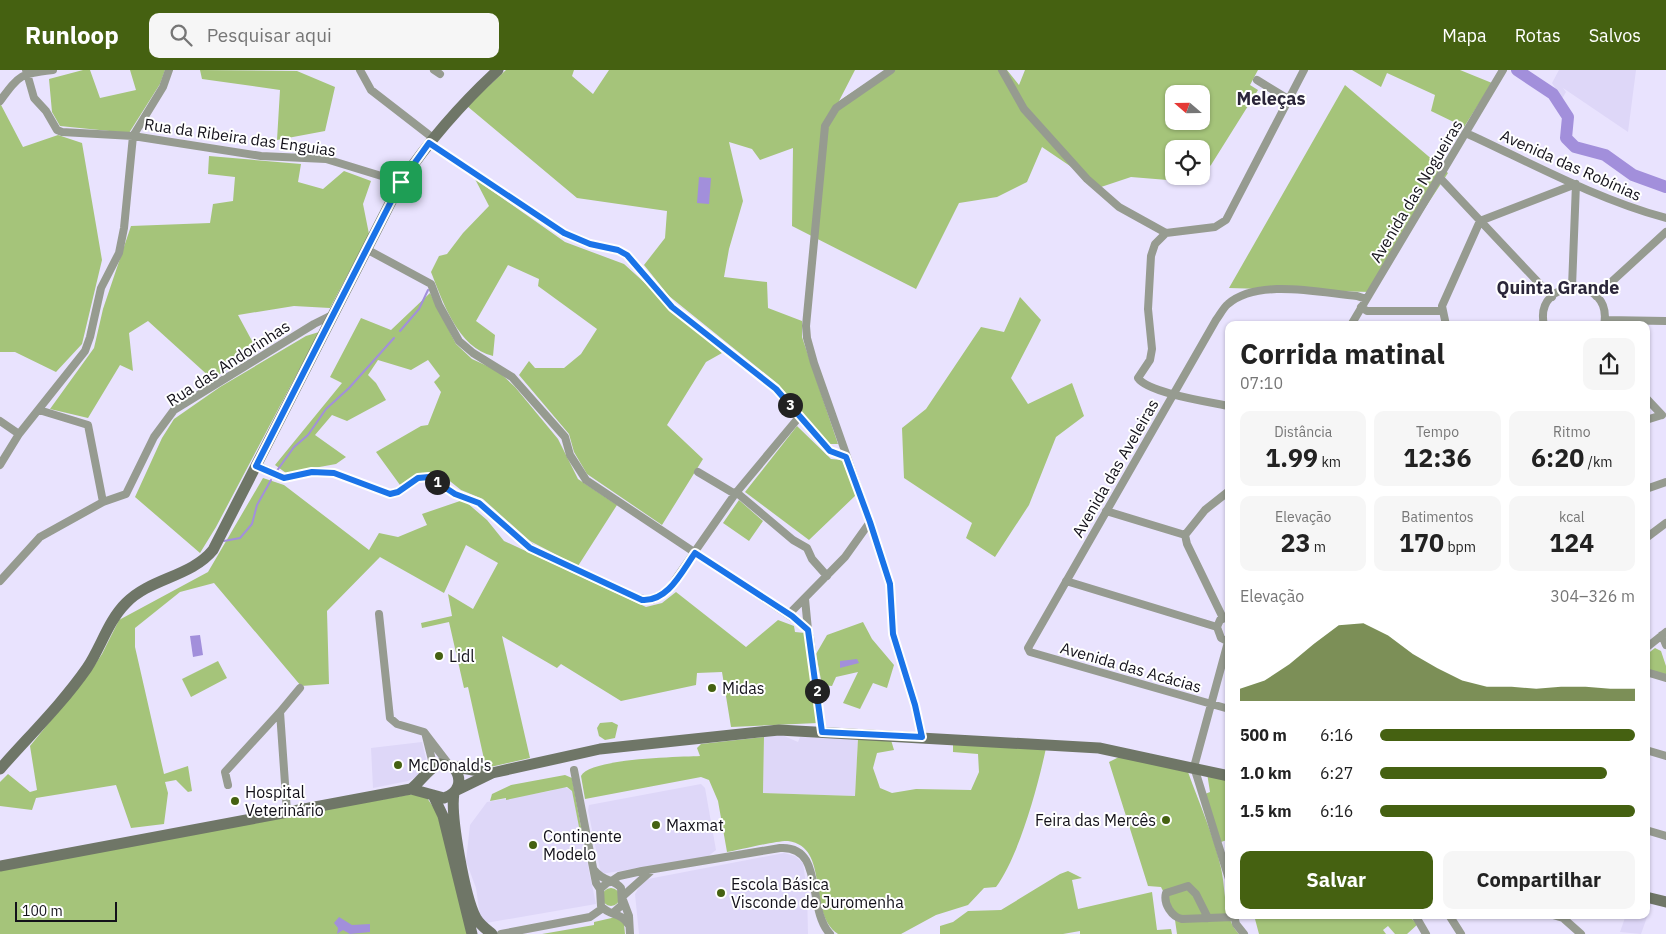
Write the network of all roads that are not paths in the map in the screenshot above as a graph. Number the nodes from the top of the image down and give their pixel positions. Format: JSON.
{"nodes":[{"id":1,"x":44,"y":70,"type":"edge"},
{"id":2,"x":53,"y":70,"type":"edge"},
{"id":3,"x":169,"y":70,"type":"edge"},
{"id":4,"x":360,"y":70,"type":"edge"},
{"id":5,"x":498,"y":70,"type":"edge"},
{"id":6,"x":891,"y":70,"type":"edge"},
{"id":7,"x":1002,"y":70,"type":"edge"},
{"id":8,"x":1304,"y":70,"type":"edge"},
{"id":9,"x":1504,"y":70,"type":"edge"},
{"id":10,"x":27,"y":71,"type":"edge"},
{"id":11,"x":1257,"y":80,"type":"dead end"},
{"id":12,"x":1288,"y":99,"type":"junction"},
{"id":13,"x":0,"y":101,"type":"edge"},
{"id":14,"x":1466,"y":133,"type":"junction"},
{"id":15,"x":133,"y":136,"type":"junction"},
{"id":16,"x":431,"y":141,"type":"junction"},
{"id":17,"x":1440,"y":178,"type":"junction"},
{"id":18,"x":401,"y":182,"type":"junction"},
{"id":19,"x":1576,"y":184,"type":"junction"},
{"id":20,"x":1666,"y":218,"type":"edge"},
{"id":21,"x":1480,"y":221,"type":"junction"},
{"id":22,"x":1666,"y":232,"type":"edge"},
{"id":23,"x":1166,"y":233,"type":"junction"},
{"id":24,"x":368,"y":250,"type":"junction"},
{"id":25,"x":1572,"y":287,"type":"junction"},
{"id":26,"x":1596,"y":296,"type":"junction"},
{"id":27,"x":1552,"y":297,"type":"junction"},
{"id":28,"x":1366,"y":299,"type":"junction"},
{"id":29,"x":1361,"y":307,"type":"junction"},
{"id":30,"x":1442,"y":311,"type":"junction"},
{"id":31,"x":332,"y":315,"type":"junction"},
{"id":32,"x":1353,"y":321,"type":"edge"},
{"id":33,"x":1445,"y":321,"type":"edge"},
{"id":34,"x":1544,"y":321,"type":"edge"},
{"id":35,"x":1605,"y":321,"type":"edge"},
{"id":36,"x":1650,"y":321,"type":"edge"},
{"id":37,"x":1666,"y":321,"type":"edge"},
{"id":38,"x":1173,"y":394,"type":"junction"},
{"id":39,"x":1650,"y":401,"type":"edge"},
{"id":40,"x":1225,"y":405,"type":"edge"},
{"id":41,"x":38,"y":410,"type":"junction"},
{"id":42,"x":1665,"y":412,"type":"edge"},
{"id":43,"x":800,"y":416,"type":"junction"},
{"id":44,"x":1650,"y":418,"type":"edge"},
{"id":45,"x":0,"y":421,"type":"edge"},
{"id":46,"x":19,"y":434,"type":"junction"},
{"id":47,"x":846,"y":457,"type":"junction"},
{"id":48,"x":0,"y":465,"type":"edge"},
{"id":49,"x":256,"y":466,"type":"junction"},
{"id":50,"x":698,"y":472,"type":"dead end"},
{"id":51,"x":1666,"y":482,"type":"edge"},
{"id":52,"x":1650,"y":488,"type":"edge"},
{"id":53,"x":735,"y":493,"type":"junction"},
{"id":54,"x":1225,"y":494,"type":"edge"},
{"id":55,"x":103,"y":502,"type":"junction"},
{"id":56,"x":1106,"y":511,"type":"junction"},
{"id":57,"x":870,"y":522,"type":"junction"},
{"id":58,"x":1666,"y":523,"type":"edge"},
{"id":59,"x":1185,"y":535,"type":"junction"},
{"id":60,"x":1650,"y":535,"type":"edge"},
{"id":61,"x":695,"y":553,"type":"junction"},
{"id":62,"x":827,"y":576,"type":"junction"},
{"id":63,"x":1066,"y":580,"type":"junction"},
{"id":64,"x":0,"y":581,"type":"edge"},
{"id":65,"x":805,"y":599,"type":"junction"},
{"id":66,"x":379,"y":614,"type":"dead end"},
{"id":67,"x":789,"y":614,"type":"junction"},
{"id":68,"x":1225,"y":615,"type":"edge"},
{"id":69,"x":1225,"y":618,"type":"edge"},
{"id":70,"x":1218,"y":627,"type":"junction"},
{"id":71,"x":808,"y":630,"type":"junction"},
{"id":72,"x":1664,"y":634,"type":"edge"},
{"id":73,"x":1225,"y":640,"type":"edge"},
{"id":74,"x":1650,"y":645,"type":"edge"},
{"id":75,"x":1666,"y":645,"type":"edge"},
{"id":76,"x":1028,"y":648,"type":"joint"},
{"id":77,"x":1225,"y":653,"type":"edge"},
{"id":78,"x":1650,"y":673,"type":"edge"},
{"id":79,"x":1666,"y":678,"type":"edge"},
{"id":80,"x":300,"y":688,"type":"dead end"},
{"id":81,"x":1211,"y":704,"type":"junction"},
{"id":82,"x":1225,"y":709,"type":"edge"},
{"id":83,"x":280,"y":712,"type":"junction"},
{"id":84,"x":822,"y":732,"type":"junction"},
{"id":85,"x":426,"y":734,"type":"junction"},
{"id":86,"x":922,"y":737,"type":"junction"},
{"id":87,"x":1650,"y":751,"type":"edge"},
{"id":88,"x":1666,"y":756,"type":"edge"},
{"id":89,"x":452,"y":767,"type":"junction"},
{"id":90,"x":1194,"y":767,"type":"junction"},
{"id":91,"x":0,"y":769,"type":"edge"},
{"id":92,"x":574,"y":770,"type":"dead end"},
{"id":93,"x":428,"y":773,"type":"junction"},
{"id":94,"x":492,"y":773,"type":"junction"},
{"id":95,"x":1225,"y":775,"type":"edge"},
{"id":96,"x":228,"y":785,"type":"dead end"},
{"id":97,"x":411,"y":788,"type":"junction"},
{"id":98,"x":456,"y":791,"type":"junction"},
{"id":99,"x":432,"y":794,"type":"junction"},
{"id":100,"x":287,"y":812,"type":"junction"},
{"id":101,"x":1650,"y":831,"type":"edge"},
{"id":102,"x":1666,"y":836,"type":"edge"},
{"id":103,"x":0,"y":866,"type":"edge"},
{"id":104,"x":1225,"y":866,"type":"edge"},
{"id":105,"x":594,"y":870,"type":"junction"},
{"id":106,"x":652,"y":871,"type":"junction"},
{"id":107,"x":609,"y":882,"type":"junction"},
{"id":108,"x":600,"y":889,"type":"junction"},
{"id":109,"x":623,"y":898,"type":"junction"},
{"id":110,"x":1650,"y":898,"type":"edge"},
{"id":111,"x":1666,"y":902,"type":"edge"},
{"id":112,"x":603,"y":908,"type":"junction"},
{"id":113,"x":614,"y":912,"type":"junction"},
{"id":114,"x":1225,"y":917,"type":"edge"},
{"id":115,"x":1208,"y":918,"type":"junction"},
{"id":116,"x":1235,"y":919,"type":"edge"},
{"id":117,"x":1417,"y":919,"type":"edge"},
{"id":118,"x":1452,"y":919,"type":"edge"},
{"id":119,"x":1566,"y":919,"type":"edge"},
{"id":120,"x":628,"y":924,"type":"junction"},
{"id":121,"x":481,"y":933,"type":"edge"},
{"id":122,"x":502,"y":934,"type":"edge"},
{"id":123,"x":630,"y":934,"type":"edge"},
{"id":124,"x":830,"y":934,"type":"edge"},
{"id":125,"x":1244,"y":934,"type":"edge"},
{"id":126,"x":1426,"y":934,"type":"edge"},
{"id":127,"x":1461,"y":934,"type":"edge"},
{"id":128,"x":1581,"y":934,"type":"edge"}],
"edges":[{"from":1,"to":2,"type":"street"},
{"from":1,"to":10,"type":"street"},
{"from":3,"to":15,"type":"street"},
{"from":4,"to":16,"type":"street"},
{"from":5,"to":16,"type":"street"},
{"from":6,"to":47,"type":"street"},
{"from":7,"to":23,"type":"street"},
{"from":8,"to":12,"type":"street"},
{"from":9,"to":14,"type":"street","name":"Avenida das Nogueiras"},
{"from":10,"to":13,"type":"street"},
{"from":10,"to":15,"type":"street","name":"Rua da Ribeira das Enguias"},
{"from":11,"to":12,"type":"street"},
{"from":12,"to":23,"type":"street"},
{"from":14,"to":17,"type":"street","name":"Avenida das Nogueiras"},
{"from":14,"to":19,"type":"street","name":"Avenida das Robínias"},
{"from":15,"to":18,"type":"street","name":"Rua da Ribeira das Enguias"},
{"from":15,"to":41,"type":"street"},
{"from":16,"to":18,"type":"street"},
{"from":16,"to":43,"type":"street"},
{"from":17,"to":21,"type":"street"},
{"from":17,"to":28,"type":"street","name":"Avenida das Nogueiras"},
{"from":18,"to":24,"type":"street"},
{"from":19,"to":20,"type":"street","name":"Avenida das Robínias"},
{"from":19,"to":21,"type":"street"},
{"from":19,"to":25,"type":"street"},
{"from":21,"to":27,"type":"street"},
{"from":21,"to":30,"type":"street"},
{"from":22,"to":26,"type":"street"},
{"from":23,"to":38,"type":"street"},
{"from":24,"to":31,"type":"street"},
{"from":24,"to":61,"type":"street"},
{"from":25,"to":26,"type":"street"},
{"from":25,"to":27,"type":"street"},
{"from":26,"to":35,"type":"street"},
{"from":27,"to":34,"type":"street"},
{"from":28,"to":29,"type":"street","name":"Avenida das Nogueiras"},
{"from":28,"to":38,"type":"street","name":"Avenida das Aveleiras"},
{"from":29,"to":30,"type":"street"},
{"from":29,"to":32,"type":"street","name":"Avenida das Nogueiras"},
{"from":30,"to":33,"type":"street"},
{"from":31,"to":49,"type":"street"},
{"from":31,"to":55,"type":"street","name":"Rua das Andorinhas"},
{"from":36,"to":37,"type":"street"},
{"from":38,"to":40,"type":"street"},
{"from":38,"to":56,"type":"street","name":"Avenida das Aveleiras"},
{"from":39,"to":42,"type":"street"},
{"from":41,"to":46,"type":"street"},
{"from":41,"to":55,"type":"street"},
{"from":42,"to":44,"type":"street"},
{"from":43,"to":47,"type":"street"},
{"from":43,"to":53,"type":"street"},
{"from":45,"to":46,"type":"street"},
{"from":46,"to":48,"type":"street"},
{"from":47,"to":57,"type":"street"},
{"from":49,"to":61,"type":"street"},
{"from":49,"to":91,"type":"street"},
{"from":50,"to":53,"type":"street"},
{"from":51,"to":52,"type":"street"},
{"from":53,"to":61,"type":"street"},
{"from":53,"to":62,"type":"street"},
{"from":54,"to":59,"type":"street"},
{"from":55,"to":64,"type":"street","name":"Rua das Andorinhas"},
{"from":56,"to":59,"type":"street"},
{"from":56,"to":63,"type":"street","name":"Avenida das Aveleiras"},
{"from":57,"to":62,"type":"street"},
{"from":57,"to":86,"type":"street"},
{"from":58,"to":60,"type":"street"},
{"from":59,"to":68,"type":"street"},
{"from":61,"to":67,"type":"street"},
{"from":62,"to":65,"type":"street"},
{"from":63,"to":70,"type":"street"},
{"from":63,"to":76,"type":"street","name":"Avenida das Aveleiras"},
{"from":65,"to":67,"type":"street"},
{"from":65,"to":71,"type":"street"},
{"from":66,"to":85,"type":"street"},
{"from":67,"to":71,"type":"street"},
{"from":69,"to":70,"type":"street"},
{"from":70,"to":73,"type":"street"},
{"from":71,"to":84,"type":"street"},
{"from":72,"to":74,"type":"street"},
{"from":72,"to":75,"type":"street"},
{"from":76,"to":81,"type":"street","name":"Avenida das Acácias"},
{"from":77,"to":81,"type":"street"},
{"from":78,"to":79,"type":"street"},
{"from":80,"to":83,"type":"street"},
{"from":81,"to":82,"type":"street","name":"Avenida das Acácias"},
{"from":81,"to":90,"type":"street"},
{"from":83,"to":96,"type":"street"},
{"from":83,"to":100,"type":"street"},
{"from":84,"to":86,"type":"street"},
{"from":84,"to":94,"type":"street"},
{"from":85,"to":89,"type":"street"},
{"from":85,"to":93,"type":"street"},
{"from":86,"to":90,"type":"street"},
{"from":87,"to":88,"type":"street"},
{"from":89,"to":93,"type":"street"},
{"from":89,"to":94,"type":"street"},
{"from":89,"to":98,"type":"street"},
{"from":90,"to":95,"type":"street"},
{"from":90,"to":104,"type":"street"},
{"from":92,"to":105,"type":"street"},
{"from":93,"to":97,"type":"street"},
{"from":93,"to":99,"type":"street"},
{"from":94,"to":98,"type":"street"},
{"from":97,"to":99,"type":"street"},
{"from":97,"to":100,"type":"street"},
{"from":98,"to":99,"type":"street"},
{"from":98,"to":121,"type":"street"},
{"from":99,"to":121,"type":"street"},
{"from":100,"to":103,"type":"street"},
{"from":101,"to":102,"type":"street"},
{"from":105,"to":107,"type":"street"},
{"from":105,"to":108,"type":"street"},
{"from":106,"to":107,"type":"street"},
{"from":106,"to":109,"type":"street"},
{"from":106,"to":124,"type":"street"},
{"from":107,"to":108,"type":"street"},
{"from":107,"to":109,"type":"street"},
{"from":108,"to":112,"type":"street"},
{"from":109,"to":113,"type":"street"},
{"from":109,"to":120,"type":"street"},
{"from":110,"to":111,"type":"street"},
{"from":112,"to":113,"type":"street"},
{"from":112,"to":122,"type":"street"},
{"from":113,"to":120,"type":"street"},
{"from":114,"to":115,"type":"street"},
{"from":115,"to":115,"type":"street"},
{"from":116,"to":125,"type":"street"},
{"from":117,"to":126,"type":"street"},
{"from":118,"to":127,"type":"street"},
{"from":119,"to":128,"type":"street"},
{"from":120,"to":123,"type":"street"}]}
